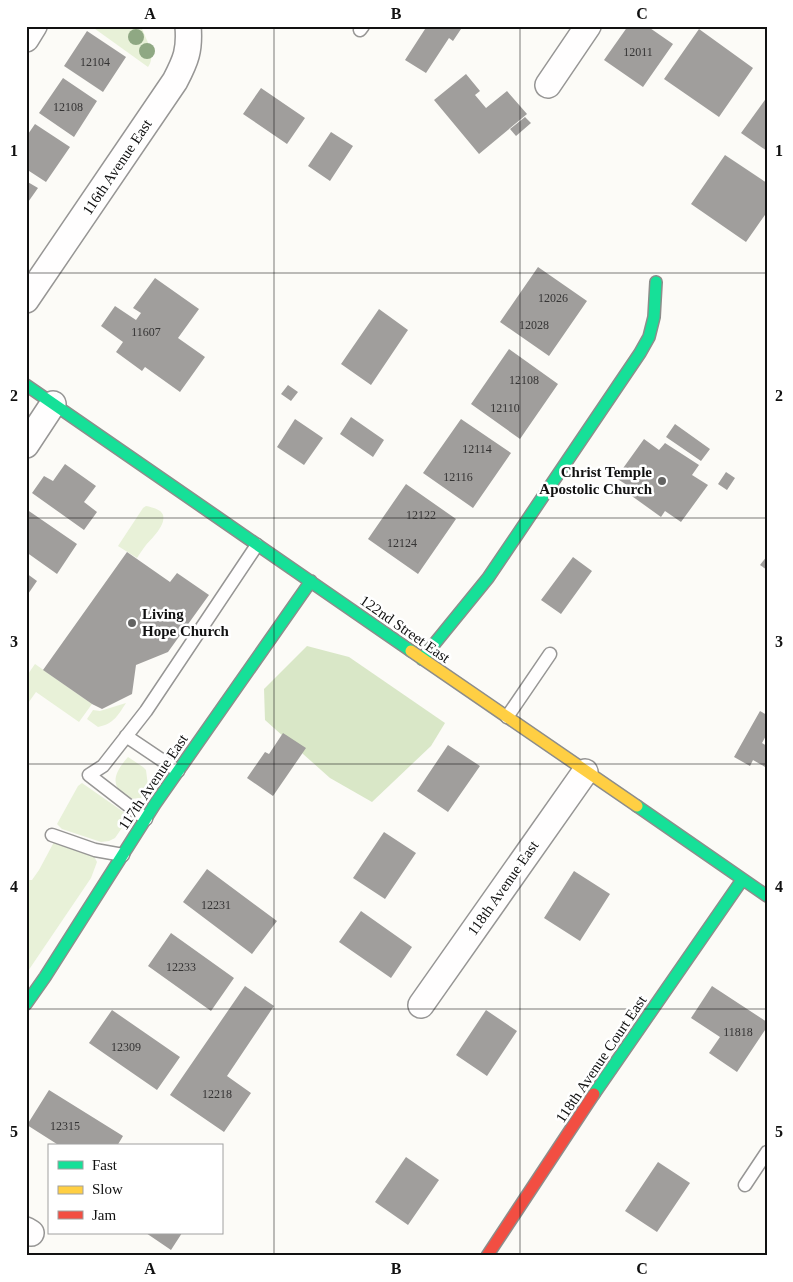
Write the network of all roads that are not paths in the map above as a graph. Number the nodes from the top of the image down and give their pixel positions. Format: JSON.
{"nodes":[{"id":1,"x":34,"y":26,"type":"edge"},
{"id":2,"x":188,"y":26,"type":"edge"},
{"id":3,"x":588,"y":26,"type":"edge"},
{"id":4,"x":26,"y":39,"type":"edge"},
{"id":5,"x":548,"y":85,"type":"dead end"},
{"id":6,"x":656,"y":282,"type":"dead end"},
{"id":7,"x":26,"y":300,"type":"edge"},
{"id":8,"x":26,"y":385,"type":"edge"},
{"id":9,"x":53,"y":404,"type":"junction"},
{"id":10,"x":26,"y":445,"type":"edge"},
{"id":11,"x":257,"y":545,"type":"junction"},
{"id":12,"x":311,"y":581,"type":"junction"},
{"id":13,"x":550,"y":654,"type":"dead end"},
{"id":14,"x":422,"y":659,"type":"junction"},
{"id":15,"x":506,"y":717,"type":"junction"},
{"id":16,"x":126,"y":736,"type":"junction"},
{"id":17,"x":178,"y":771,"type":"junction"},
{"id":18,"x":585,"y":772,"type":"junction"},
{"id":19,"x":146,"y":819,"type":"junction"},
{"id":20,"x":52,"y":835,"type":"dead end"},
{"id":21,"x":123,"y":855,"type":"junction"},
{"id":22,"x":742,"y":880,"type":"junction"},
{"id":23,"x":767,"y":896,"type":"edge"},
{"id":24,"x":26,"y":1004,"type":"edge"},
{"id":25,"x":421,"y":1004,"type":"dead end"},
{"id":26,"x":767,"y":1152,"type":"edge"},
{"id":27,"x":745,"y":1185,"type":"dead end"},
{"id":28,"x":487,"y":1256,"type":"edge"}],
"edges":[{"from":1,"to":4,"type":"street"},
{"from":2,"to":7,"type":"street","name":"116th Avenue East"},
{"from":3,"to":5,"type":"street"},
{"from":6,"to":14,"type":"street"},
{"from":8,"to":9,"type":"street","name":"122nd Street East"},
{"from":9,"to":10,"type":"street"},
{"from":9,"to":11,"type":"street","name":"122nd Street East"},
{"from":11,"to":12,"type":"street","name":"122nd Street East"},
{"from":11,"to":16,"type":"lane"},
{"from":12,"to":14,"type":"street","name":"122nd Street East"},
{"from":12,"to":17,"type":"street","name":"117th Avenue East"},
{"from":13,"to":15,"type":"lane"},
{"from":14,"to":15,"type":"street","name":"122nd Street East"},
{"from":15,"to":18,"type":"street","name":"122nd Street East"},
{"from":16,"to":17,"type":"lane"},
{"from":16,"to":19,"type":"lane"},
{"from":17,"to":19,"type":"street","name":"117th Avenue East"},
{"from":18,"to":22,"type":"street","name":"122nd Street East"},
{"from":18,"to":25,"type":"street","name":"118th Avenue East"},
{"from":19,"to":21,"type":"street","name":"117th Avenue East"},
{"from":20,"to":21,"type":"lane"},
{"from":21,"to":24,"type":"street","name":"117th Avenue East"},
{"from":22,"to":23,"type":"street","name":"122nd Street East"},
{"from":22,"to":28,"type":"street","name":"118th Avenue Court East"},
{"from":26,"to":27,"type":"lane"}]}
